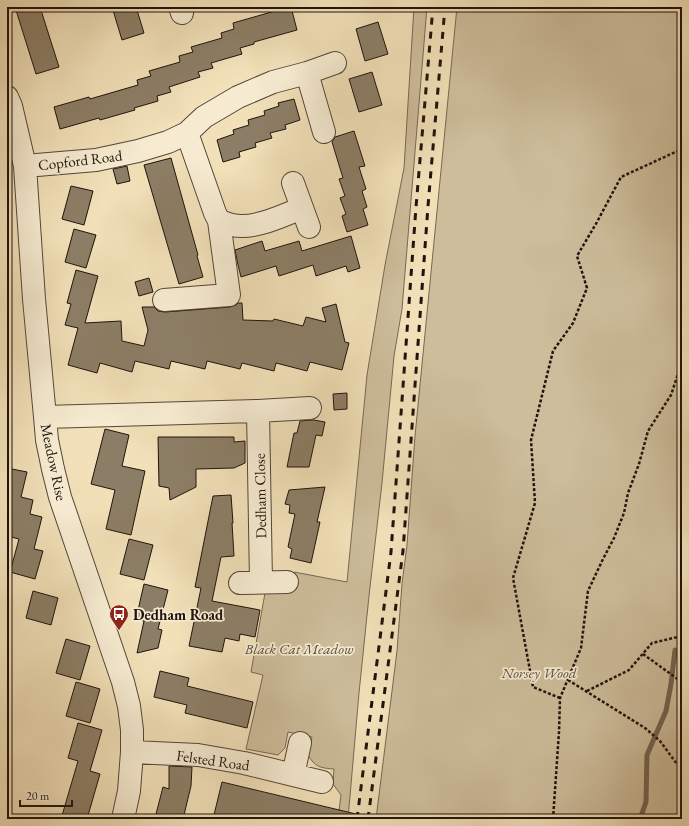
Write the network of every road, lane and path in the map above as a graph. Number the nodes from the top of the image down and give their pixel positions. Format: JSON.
{"nodes":[{"id":1,"x":335,"y":63,"type":"dead end"},
{"id":2,"x":307,"y":73,"type":"junction"},
{"id":3,"x":7,"y":97,"type":"edge"},
{"id":4,"x":324,"y":132,"type":"dead end"},
{"id":5,"x":187,"y":133,"type":"junction"},
{"id":6,"x":682,"y":149,"type":"edge"},
{"id":7,"x":25,"y":166,"type":"junction"},
{"id":8,"x":293,"y":183,"type":"dead end"},
{"id":9,"x":219,"y":221,"type":"junction"},
{"id":10,"x":164,"y":300,"type":"dead end"},
{"id":11,"x":682,"y":362,"type":"edge"},
{"id":12,"x":310,"y":408,"type":"dead end"},
{"id":13,"x":258,"y":411,"type":"junction"},
{"id":14,"x":44,"y":417,"type":"junction"},
{"id":15,"x":261,"y":582,"type":"junction"},
{"id":16,"x":287,"y":582,"type":"dead end"},
{"id":17,"x":240,"y":583,"type":"dead end"},
{"id":18,"x":682,"y":636,"type":"edge"},
{"id":19,"x":643,"y":654,"type":"junction"},
{"id":20,"x":568,"y":680,"type":"junction"},
{"id":21,"x":682,"y":690,"type":"edge"},
{"id":22,"x":587,"y":691,"type":"junction"},
{"id":23,"x":560,"y":698,"type":"junction"},
{"id":24,"x":300,"y":743,"type":"dead end"},
{"id":25,"x":132,"y":752,"type":"junction"},
{"id":26,"x":682,"y":771,"type":"edge"},
{"id":27,"x":293,"y":774,"type":"junction"},
{"id":28,"x":322,"y":782,"type":"dead end"},
{"id":29,"x":123,"y":819,"type":"edge"},
{"id":30,"x":553,"y":819,"type":"edge"}],
"edges":[{"from":1,"to":2,"type":"street","name":"Copford Road"},
{"from":2,"to":4,"type":"street"},
{"from":2,"to":5,"type":"street","name":"Copford Road"},
{"from":3,"to":7,"type":"street","name":"Meadow Rise"},
{"from":5,"to":7,"type":"street","name":"Copford Road"},
{"from":5,"to":9,"type":"street"},
{"from":6,"to":23,"type":"path"},
{"from":7,"to":14,"type":"street","name":"Meadow Rise"},
{"from":8,"to":9,"type":"street"},
{"from":9,"to":10,"type":"street"},
{"from":11,"to":20,"type":"path"},
{"from":12,"to":13,"type":"street"},
{"from":13,"to":14,"type":"street"},
{"from":13,"to":15,"type":"street","name":"Dedham Close"},
{"from":14,"to":25,"type":"street","name":"Meadow Rise"},
{"from":15,"to":16,"type":"street"},
{"from":15,"to":17,"type":"street"},
{"from":18,"to":19,"type":"path"},
{"from":19,"to":21,"type":"path"},
{"from":19,"to":22,"type":"path"},
{"from":20,"to":22,"type":"path"},
{"from":20,"to":23,"type":"path"},
{"from":22,"to":26,"type":"path"},
{"from":23,"to":30,"type":"path"},
{"from":24,"to":27,"type":"street"},
{"from":25,"to":27,"type":"street","name":"Felsted Road"},
{"from":25,"to":29,"type":"street","name":"Meadow Rise"},
{"from":27,"to":28,"type":"street","name":"Felsted Road"}]}
